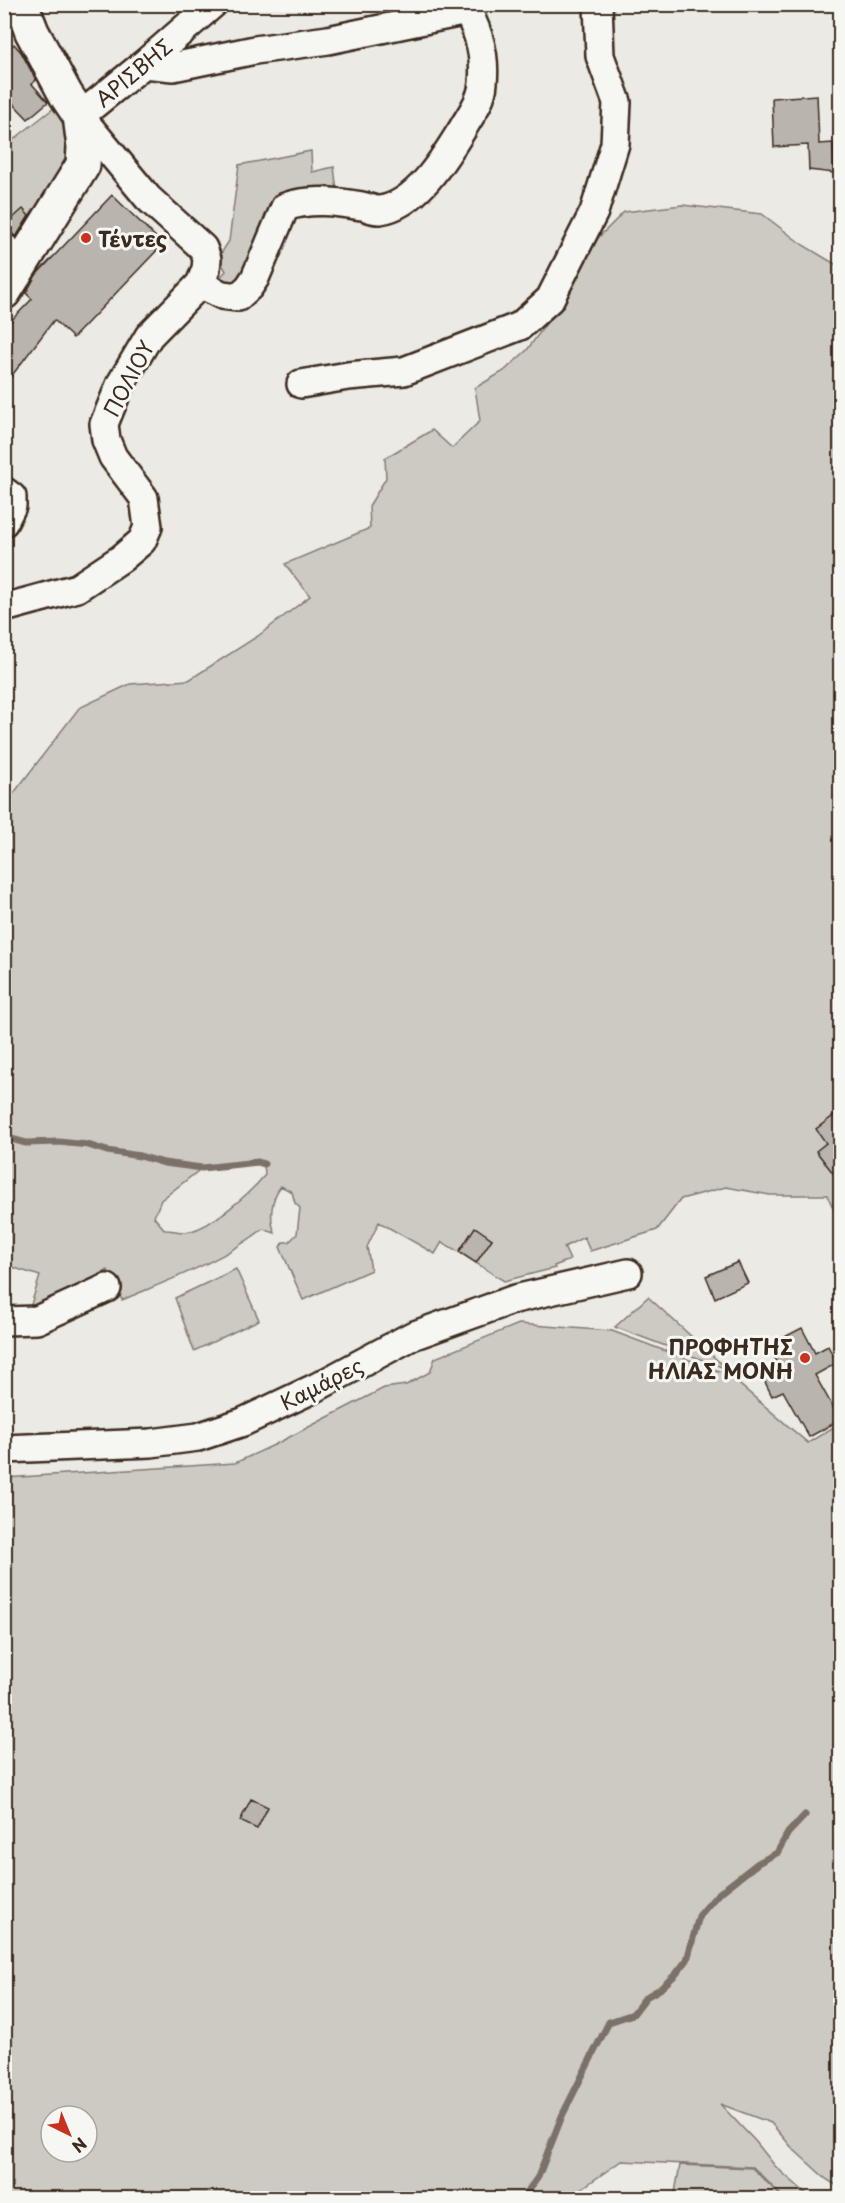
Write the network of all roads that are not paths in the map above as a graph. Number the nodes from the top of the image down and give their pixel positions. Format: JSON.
{"nodes":[{"id":1,"x":21,"y":4,"type":"edge"},
{"id":2,"x":213,"y":4,"type":"edge"},
{"id":3,"x":598,"y":4,"type":"edge"},
{"id":4,"x":465,"y":8,"type":"edge"},
{"id":5,"x":144,"y":64,"type":"junction"},
{"id":6,"x":80,"y":116,"type":"junction"},
{"id":7,"x":14,"y":255,"type":"edge"},
{"id":8,"x":200,"y":284,"type":"junction"},
{"id":9,"x":4,"y":292,"type":"edge"},
{"id":10,"x":301,"y":384,"type":"dead end"},
{"id":11,"x":4,"y":608,"type":"edge"},
{"id":12,"x":628,"y":1273,"type":"dead end"},
{"id":13,"x":107,"y":1288,"type":"dead end"},
{"id":14,"x":4,"y":1321,"type":"edge"},
{"id":15,"x":4,"y":1449,"type":"edge"}],
"edges":[{"from":1,"to":6,"type":"main road"},
{"from":2,"to":5,"type":"street","name":"ΑΡΙΣΒΗΣ"},
{"from":3,"to":10,"type":"street"},
{"from":4,"to":5,"type":"street"},
{"from":4,"to":8,"type":"street"},
{"from":5,"to":6,"type":"street","name":"ΑΡΙΣΒΗΣ"},
{"from":6,"to":7,"type":"main road"},
{"from":6,"to":8,"type":"street"},
{"from":7,"to":9,"type":"main road"},
{"from":8,"to":11,"type":"street","name":"ΠΟΛΙΟΥ"},
{"from":12,"to":15,"type":"street","name":"Καμάρες"},
{"from":13,"to":14,"type":"street"}]}
